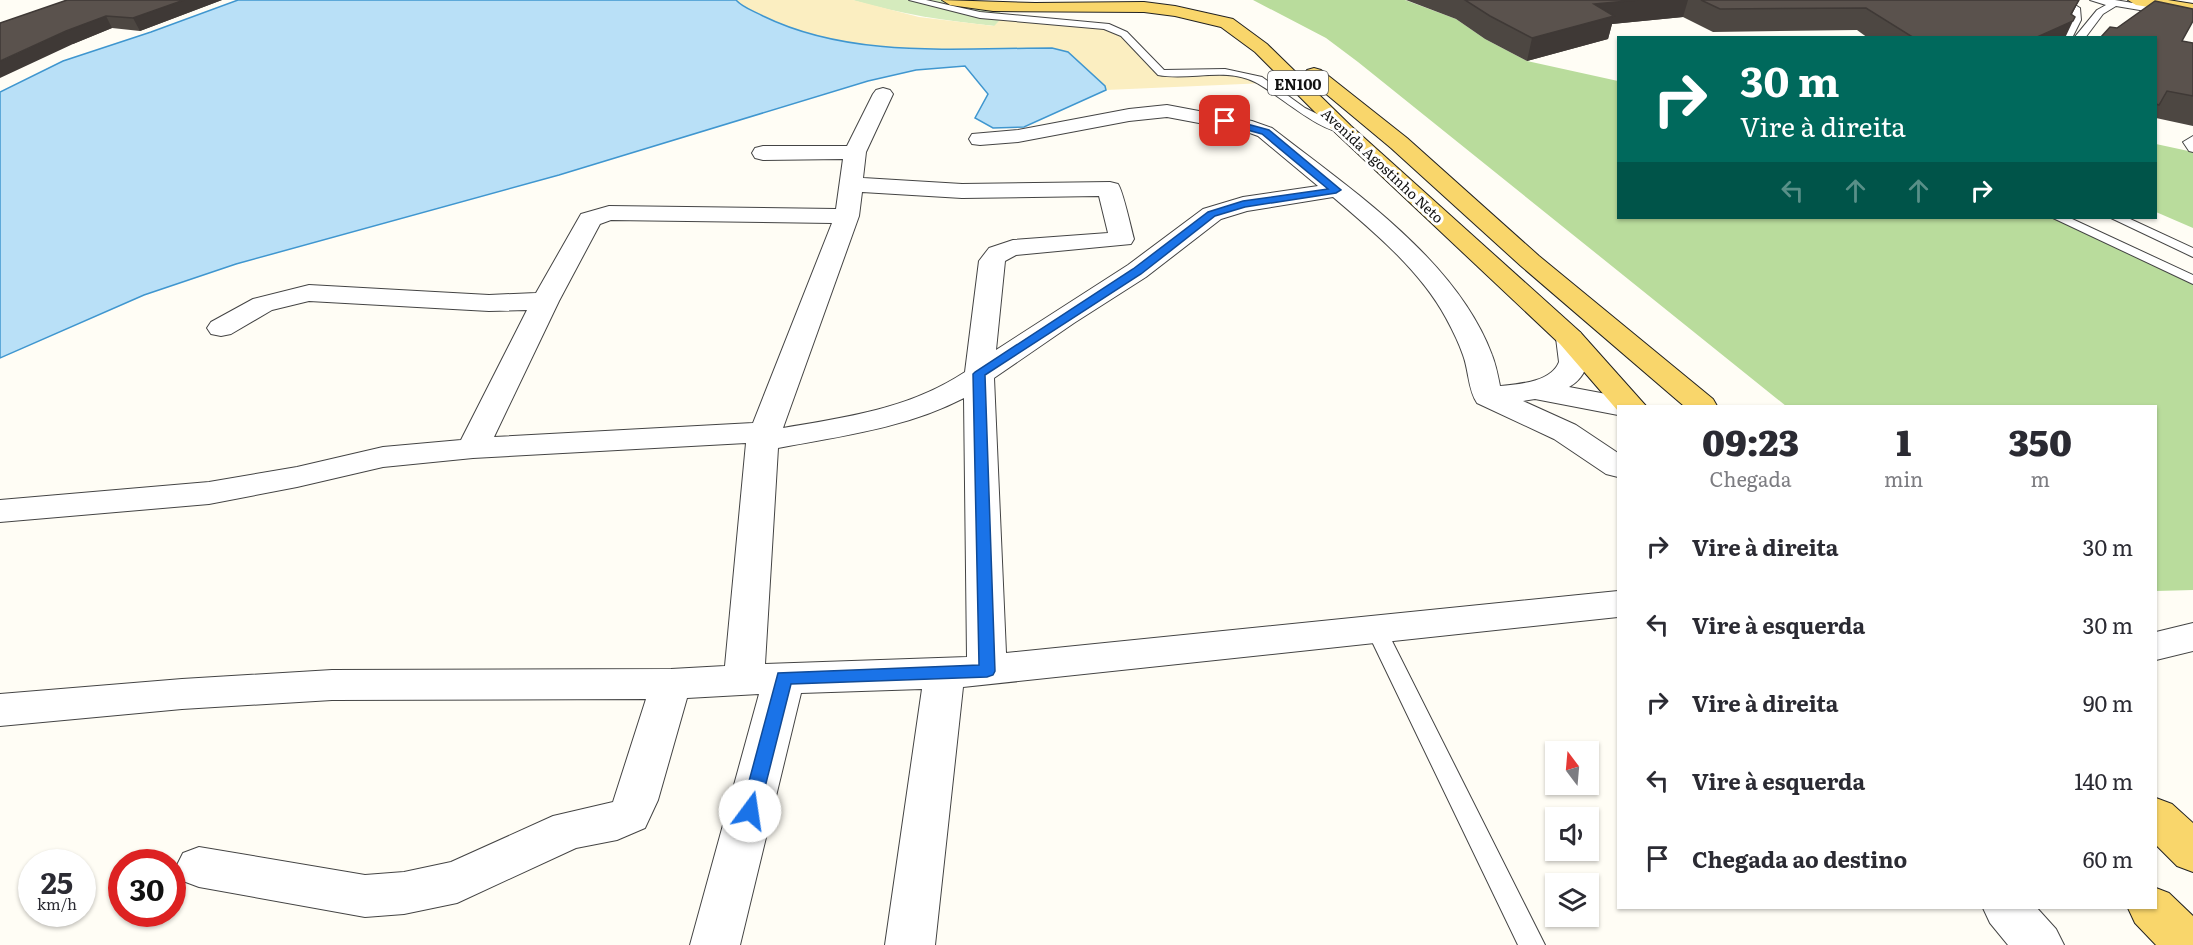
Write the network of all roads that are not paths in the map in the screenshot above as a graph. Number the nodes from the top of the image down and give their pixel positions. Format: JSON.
{"nodes":[{"id":1,"x":915,"y":0,"type":"edge"},
{"id":2,"x":950,"y":0,"type":"edge"},
{"id":3,"x":1099,"y":0,"type":"edge"},
{"id":4,"x":1204,"y":0,"type":"edge"},
{"id":5,"x":2060,"y":0,"type":"edge"},
{"id":6,"x":2095,"y":0,"type":"edge"},
{"id":7,"x":2136,"y":0,"type":"edge"},
{"id":8,"x":2115,"y":3,"type":"junction"},
{"id":9,"x":1030,"y":5,"type":"edge"},
{"id":10,"x":2193,"y":9,"type":"edge"},
{"id":11,"x":2087,"y":10,"type":"junction"},
{"id":12,"x":2193,"y":16,"type":"edge"},
{"id":13,"x":2068,"y":36,"type":"edge"},
{"id":14,"x":2080,"y":36,"type":"edge"},
{"id":15,"x":883,"y":94,"type":"dead end"},
{"id":16,"x":1344,"y":130,"type":"junction"},
{"id":17,"x":980,"y":139,"type":"dead end"},
{"id":18,"x":2193,"y":140,"type":"edge"},
{"id":19,"x":2193,"y":148,"type":"edge"},
{"id":20,"x":855,"y":152,"type":"junction"},
{"id":21,"x":763,"y":153,"type":"dead end"},
{"id":22,"x":851,"y":184,"type":"junction"},
{"id":23,"x":1336,"y":190,"type":"junction"},
{"id":24,"x":847,"y":216,"type":"junction"},
{"id":25,"x":2053,"y":219,"type":"edge"},
{"id":26,"x":2062,"y":219,"type":"edge"},
{"id":27,"x":2120,"y":219,"type":"edge"},
{"id":28,"x":2082,"y":228,"type":"junction"},
{"id":29,"x":1122,"y":239,"type":"junction"},
{"id":30,"x":1164,"y":250,"type":"junction"},
{"id":31,"x":2193,"y":253,"type":"edge"},
{"id":32,"x":2193,"y":280,"type":"edge"},
{"id":33,"x":545,"y":301,"type":"junction"},
{"id":34,"x":222,"y":328,"type":"dead end"},
{"id":35,"x":1570,"y":338,"type":"junction"},
{"id":36,"x":979,"y":374,"type":"junction"},
{"id":37,"x":1537,"y":390,"type":"junction"},
{"id":38,"x":1488,"y":397,"type":"junction"},
{"id":39,"x":1617,"y":405,"type":"edge"},
{"id":40,"x":1630,"y":405,"type":"edge"},
{"id":41,"x":1701,"y":405,"type":"edge"},
{"id":42,"x":764,"y":436,"type":"junction"},
{"id":43,"x":473,"y":448,"type":"junction"},
{"id":44,"x":1617,"y":466,"type":"edge"},
{"id":45,"x":0,"y":511,"type":"edge"},
{"id":46,"x":1617,"y":604,"type":"edge"},
{"id":47,"x":1376,"y":629,"type":"junction"},
{"id":48,"x":2193,"y":637,"type":"edge"},
{"id":49,"x":2157,"y":646,"type":"edge"},
{"id":50,"x":987,"y":671,"type":"junction"},
{"id":51,"x":944,"y":674,"type":"junction"},
{"id":52,"x":764,"y":679,"type":"junction"},
{"id":53,"x":671,"y":684,"type":"junction"},
{"id":54,"x":0,"y":710,"type":"edge"},
{"id":55,"x":2157,"y":818,"type":"edge"},
{"id":56,"x":2193,"y":852,"type":"edge"},
{"id":57,"x":199,"y":867,"type":"dead end"},
{"id":58,"x":2008,"y":909,"type":"edge"},
{"id":59,"x":2153,"y":909,"type":"edge"},
{"id":60,"x":716,"y":945,"type":"edge"},
{"id":61,"x":910,"y":945,"type":"edge"},
{"id":62,"x":1532,"y":945,"type":"edge"},
{"id":63,"x":2039,"y":945,"type":"edge"},
{"id":64,"x":2189,"y":945,"type":"edge"}],
"edges":[{"from":1,"to":16,"type":"lane"},
{"from":2,"to":9,"type":"main road","name":"Avenida Agostinho Neto","number":"EN100"},
{"from":3,"to":9,"type":"main road"},
{"from":4,"to":41,"type":"main road","name":"Avenida Agostinho Neto","number":"EN100"},
{"from":5,"to":11,"type":"lane"},
{"from":6,"to":8,"type":"lane"},
{"from":7,"to":10,"type":"main road"},
{"from":8,"to":11,"type":"lane"},
{"from":8,"to":12,"type":"lane"},
{"from":9,"to":16,"type":"main road","name":"Avenida Agostinho Neto","number":"EN100"},
{"from":11,"to":13,"type":"lane"},
{"from":11,"to":14,"type":"lane"},
{"from":15,"to":20,"type":"street"},
{"from":16,"to":35,"type":"main road","name":"Avenida Agostinho Neto","number":"EN100"},
{"from":17,"to":23,"type":"street"},
{"from":18,"to":19,"type":"lane"},
{"from":20,"to":21,"type":"street"},
{"from":20,"to":22,"type":"street"},
{"from":22,"to":24,"type":"street"},
{"from":22,"to":29,"type":"street"},
{"from":23,"to":30,"type":"street"},
{"from":23,"to":38,"type":"street"},
{"from":24,"to":33,"type":"street"},
{"from":24,"to":42,"type":"street"},
{"from":25,"to":28,"type":"lane"},
{"from":26,"to":28,"type":"lane"},
{"from":27,"to":31,"type":"lane"},
{"from":28,"to":32,"type":"lane"},
{"from":29,"to":30,"type":"street"},
{"from":29,"to":36,"type":"street"},
{"from":30,"to":36,"type":"street"},
{"from":33,"to":34,"type":"street"},
{"from":33,"to":43,"type":"street"},
{"from":35,"to":37,"type":"street"},
{"from":35,"to":40,"type":"main road","name":"Avenida Agostinho Neto","number":"EN100"},
{"from":36,"to":42,"type":"street"},
{"from":36,"to":50,"type":"street"},
{"from":37,"to":38,"type":"street"},
{"from":37,"to":39,"type":"street"},
{"from":38,"to":44,"type":"street"},
{"from":42,"to":43,"type":"street"},
{"from":42,"to":52,"type":"street"},
{"from":43,"to":45,"type":"street"},
{"from":46,"to":47,"type":"street"},
{"from":47,"to":50,"type":"street"},
{"from":47,"to":62,"type":"lane"},
{"from":48,"to":49,"type":"street"},
{"from":50,"to":51,"type":"street"},
{"from":51,"to":52,"type":"street"},
{"from":51,"to":61,"type":"street"},
{"from":52,"to":53,"type":"street"},
{"from":52,"to":60,"type":"street"},
{"from":53,"to":54,"type":"street"},
{"from":53,"to":57,"type":"street"},
{"from":55,"to":56,"type":"main road"},
{"from":58,"to":63,"type":"street"},
{"from":59,"to":64,"type":"main road"}]}
